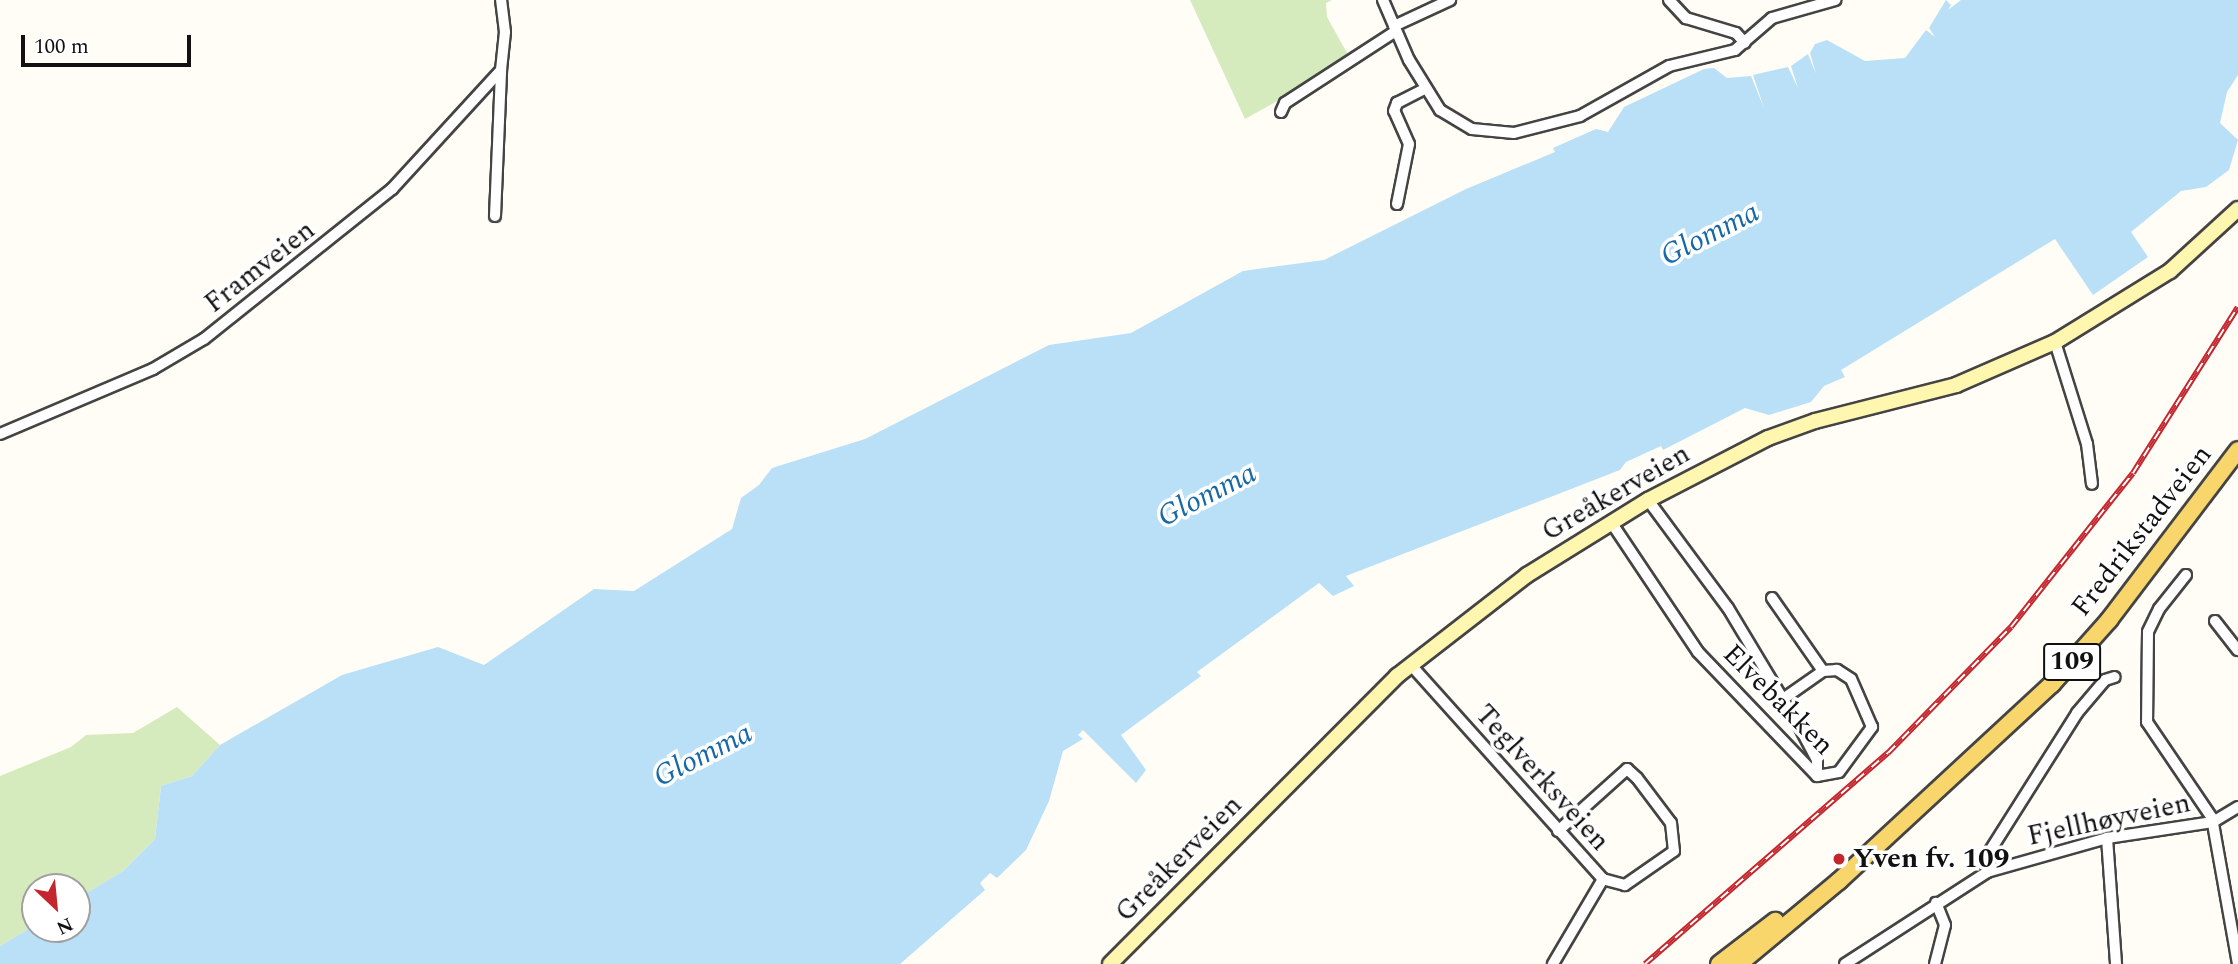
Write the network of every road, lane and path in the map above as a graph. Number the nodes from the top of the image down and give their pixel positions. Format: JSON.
{"nodes":[{"id":1,"x":501,"y":0,"type":"edge"},
{"id":2,"x":1383,"y":0,"type":"edge"},
{"id":3,"x":1450,"y":0,"type":"edge"},
{"id":4,"x":1669,"y":0,"type":"edge"},
{"id":5,"x":1835,"y":0,"type":"edge"},
{"id":6,"x":1395,"y":29,"type":"junction"},
{"id":7,"x":1745,"y":43,"type":"junction"},
{"id":8,"x":501,"y":69,"type":"junction"},
{"id":9,"x":1424,"y":89,"type":"junction"},
{"id":10,"x":1281,"y":112,"type":"dead end"},
{"id":11,"x":1397,"y":204,"type":"dead end"},
{"id":12,"x":2238,"y":209,"type":"edge"},
{"id":13,"x":495,"y":216,"type":"dead end"},
{"id":14,"x":2055,"y":342,"type":"junction"},
{"id":15,"x":0,"y":434,"type":"edge"},
{"id":16,"x":2238,"y":450,"type":"edge"},
{"id":17,"x":2092,"y":484,"type":"dead end"},
{"id":18,"x":1648,"y":500,"type":"junction"},
{"id":19,"x":1611,"y":522,"type":"junction"},
{"id":20,"x":2186,"y":575,"type":"dead end"},
{"id":21,"x":1772,"y":598,"type":"dead end"},
{"id":22,"x":2215,"y":621,"type":"dead end"},
{"id":23,"x":2238,"y":650,"type":"edge"},
{"id":24,"x":1410,"y":664,"type":"junction"},
{"id":25,"x":1823,"y":671,"type":"junction"},
{"id":26,"x":2115,"y":677,"type":"dead end"},
{"id":27,"x":1783,"y":699,"type":"junction"},
{"id":28,"x":1817,"y":776,"type":"junction"},
{"id":29,"x":2238,"y":807,"type":"edge"},
{"id":30,"x":2214,"y":822,"type":"junction"},
{"id":31,"x":1558,"y":831,"type":"junction"},
{"id":32,"x":2107,"y":838,"type":"junction"},
{"id":33,"x":1874,"y":845,"type":"junction"},
{"id":34,"x":1987,"y":872,"type":"junction"},
{"id":35,"x":1603,"y":879,"type":"junction"},
{"id":36,"x":1936,"y":903,"type":"junction"},
{"id":37,"x":2237,"y":959,"type":"edge"},
{"id":38,"x":1110,"y":964,"type":"edge"},
{"id":39,"x":1553,"y":964,"type":"edge"},
{"id":40,"x":1719,"y":964,"type":"edge"},
{"id":41,"x":1739,"y":964,"type":"edge"},
{"id":42,"x":1845,"y":964,"type":"edge"},
{"id":43,"x":1935,"y":964,"type":"edge"},
{"id":44,"x":2116,"y":964,"type":"edge"}],
"edges":[{"from":1,"to":8,"type":"street"},
{"from":2,"to":6,"type":"street"},
{"from":3,"to":6,"type":"street"},
{"from":4,"to":7,"type":"street"},
{"from":5,"to":7,"type":"street"},
{"from":6,"to":9,"type":"street"},
{"from":6,"to":10,"type":"street"},
{"from":7,"to":9,"type":"street"},
{"from":8,"to":13,"type":"street"},
{"from":8,"to":15,"type":"street","name":"Framveien"},
{"from":9,"to":11,"type":"street"},
{"from":12,"to":14,"type":"main road","name":"Greåkerveien"},
{"from":14,"to":17,"type":"street"},
{"from":14,"to":18,"type":"main road","name":"Greåkerveien"},
{"from":16,"to":33,"type":"main road","name":"Fredrikstadveien","number":"109"},
{"from":18,"to":19,"type":"main road","name":"Greåkerveien"},
{"from":18,"to":27,"type":"street"},
{"from":19,"to":24,"type":"main road","name":"Greåkerveien"},
{"from":19,"to":28,"type":"street","name":"Elvebakken"},
{"from":20,"to":30,"type":"street"},
{"from":21,"to":25,"type":"street"},
{"from":22,"to":23,"type":"street"},
{"from":24,"to":31,"type":"street","name":"Teglverksveien"},
{"from":24,"to":38,"type":"main road","name":"Greåkerveien"},
{"from":25,"to":27,"type":"street","name":"Elvebakken"},
{"from":25,"to":28,"type":"street","name":"Elvebakken"},
{"from":26,"to":34,"type":"street","name":"Fjellhøyveien"},
{"from":27,"to":28,"type":"street"},
{"from":29,"to":30,"type":"street","name":"Fjellhøyveien"},
{"from":30,"to":32,"type":"street","name":"Fjellhøyveien"},
{"from":30,"to":37,"type":"street"},
{"from":31,"to":35,"type":"street","name":"Teglverksveien"},
{"from":31,"to":35,"type":"street"},
{"from":32,"to":34,"type":"street","name":"Fjellhøyveien"},
{"from":32,"to":44,"type":"street"},
{"from":33,"to":40,"type":"main road","name":"Fredrikstadveien","number":"109"},
{"from":33,"to":41,"type":"main road","name":"Fredrikstadveien","number":"109"},
{"from":34,"to":36,"type":"street","name":"Fjellhøyveien"},
{"from":35,"to":39,"type":"street","name":"Teglverksveien"},
{"from":36,"to":42,"type":"street","name":"Fjellhøyveien"},
{"from":36,"to":43,"type":"street"}]}
